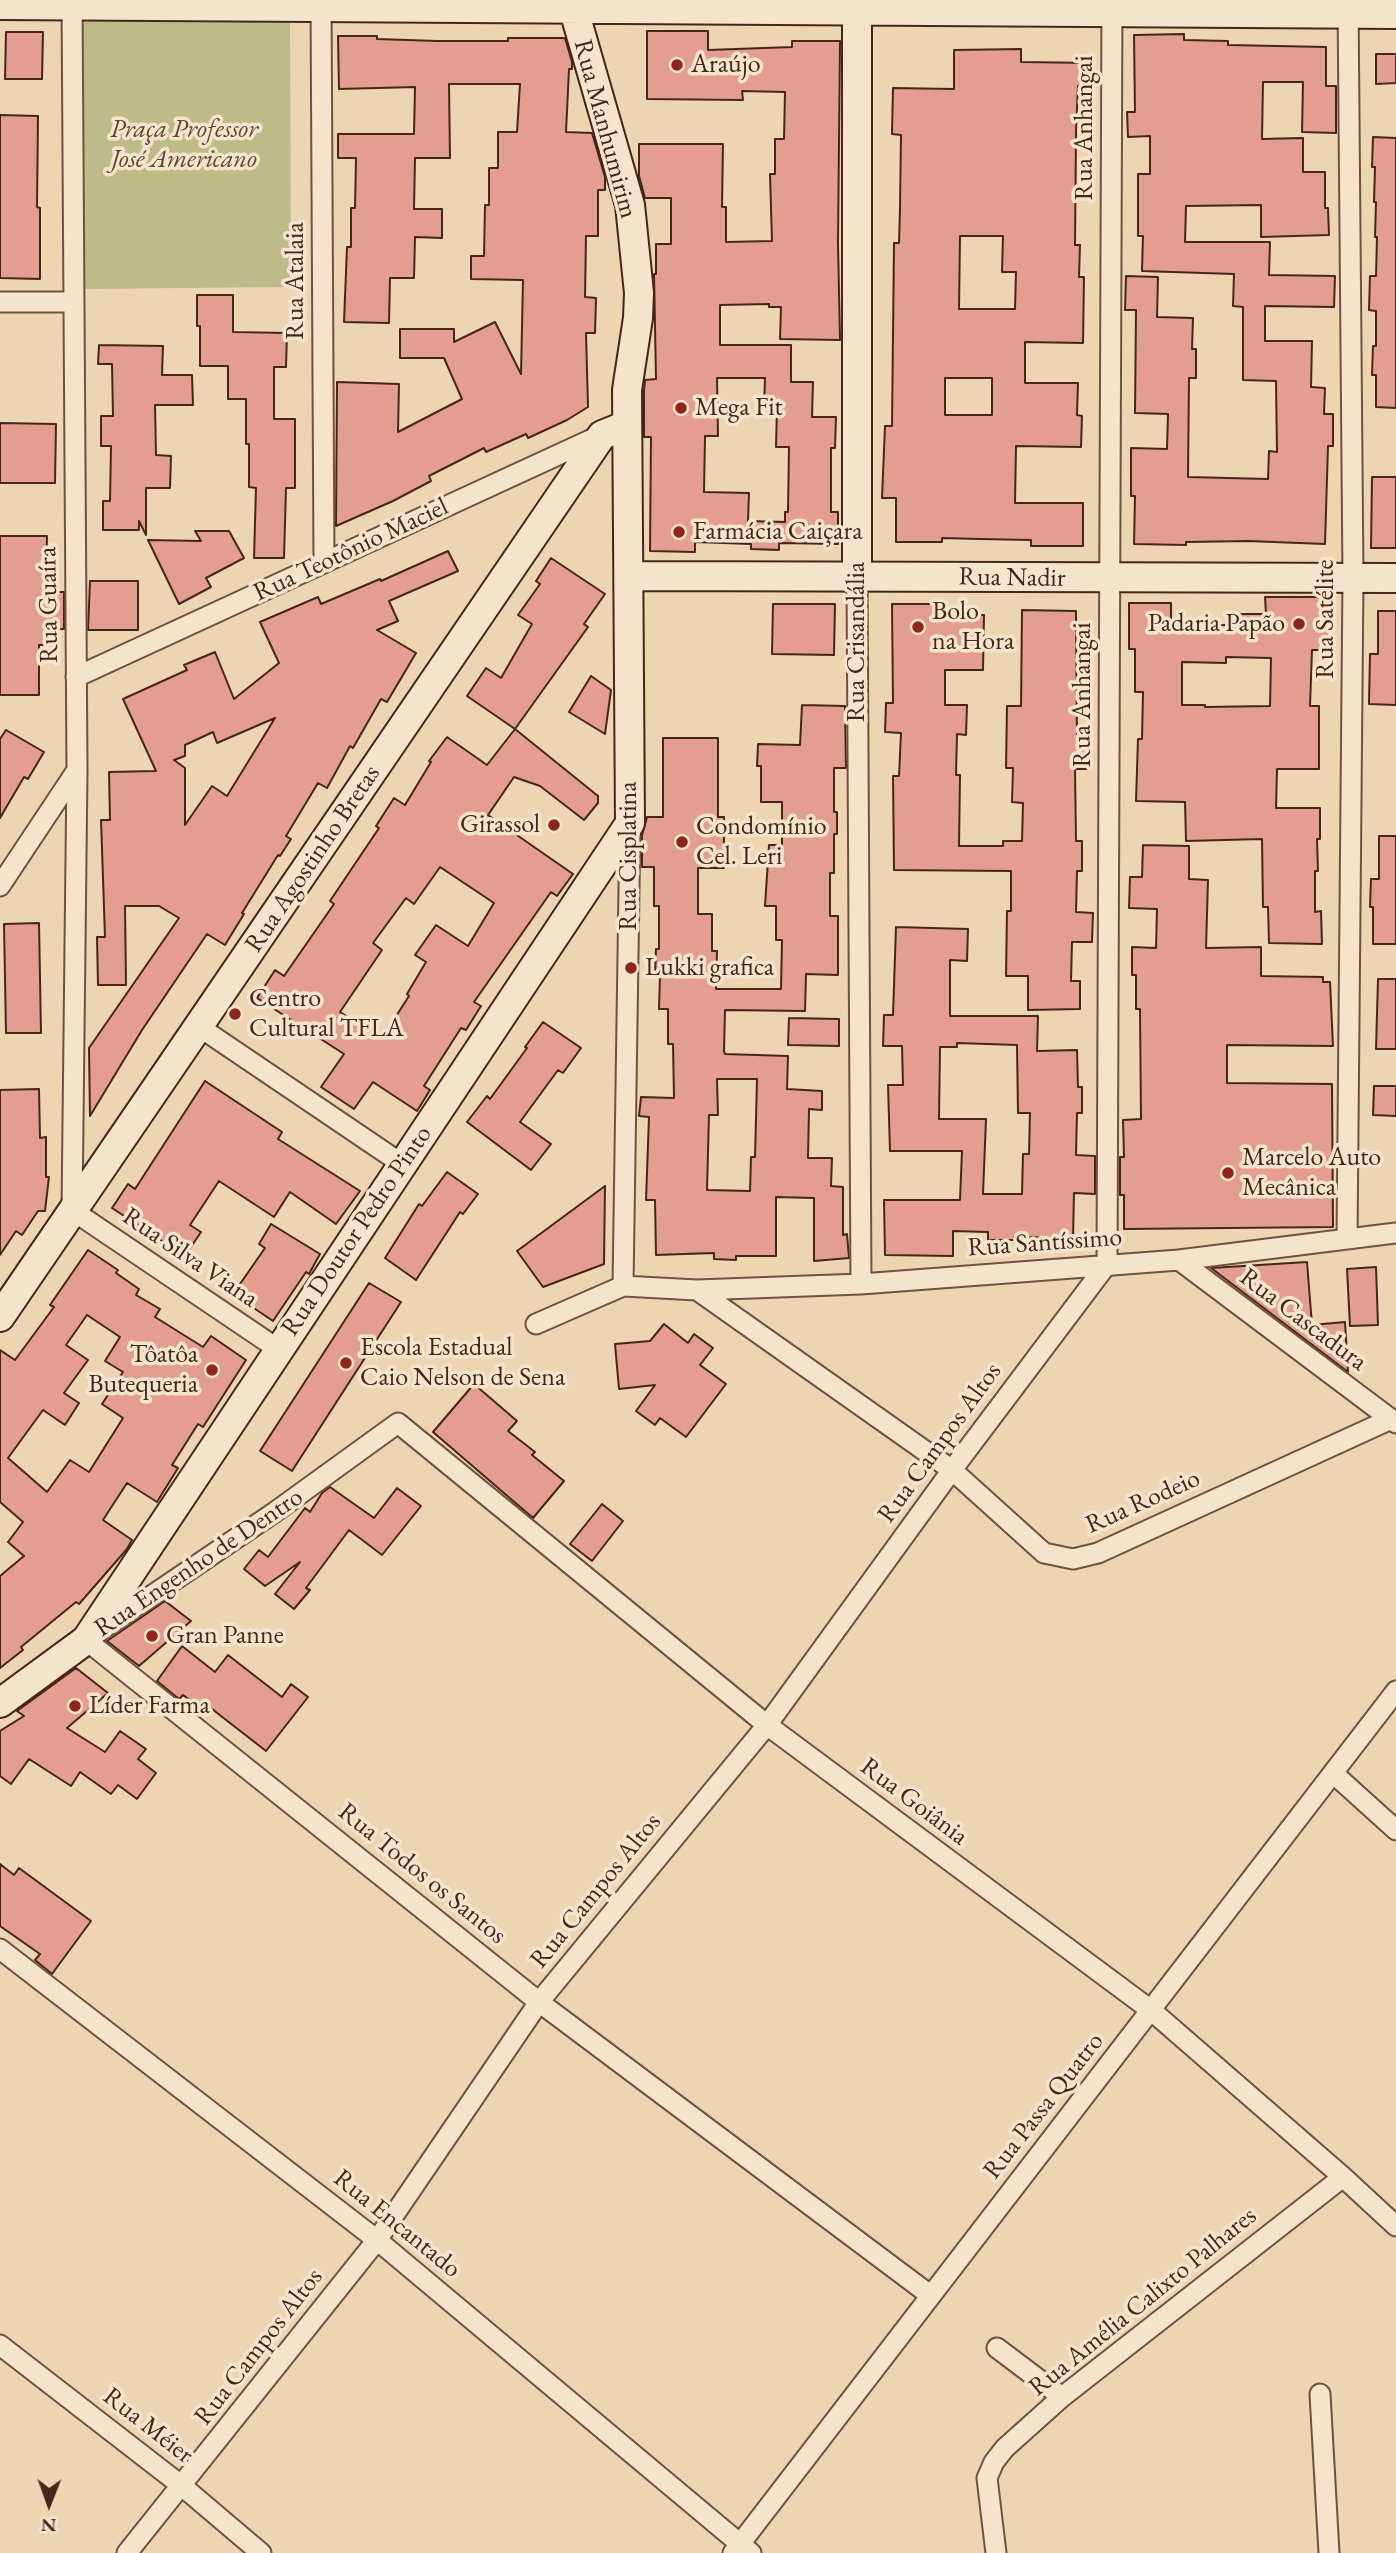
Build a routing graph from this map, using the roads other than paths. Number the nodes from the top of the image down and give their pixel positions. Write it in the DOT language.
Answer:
graph roads {
  1 [pos="72,2"];
  2 [pos="321,3"];
  3 [pos="0,5"];
  4 [pos="572,5"];
  5 [pos="857,6"];
  6 [pos="1112,6"];
  7 [pos="1348,7"];
  8 [pos="1396,14"];
  9 [pos="0,302"];
  10 [pos="72,302"];
  11 [pos="615,430"];
  12 [pos="324,563"];
  13 [pos="629,576"];
  14 [pos="857,576"];
  15 [pos="1353,578"];
  16 [pos="1396,578"];
  17 [pos="1108,579"];
  18 [pos="76,677"];
  19 [pos="77,770"];
  20 [pos="631,823"];
  21 [pos="0,886"];
  22 [pos="198,1026"];
  23 [pos="402,1164"];
  24 [pos="72,1210"];
  25 [pos="1396,1233"];
  26 [pos="1347,1239"];
  27 [pos="1179,1260"];
  28 [pos="1107,1264"];
  29 [pos="861,1284"];
  30 [pos="624,1286"];
  31 [pos="696,1290"];
  32 [pos="0,1317"];
  33 [pos="536,1324"];
  34 [pos="278,1349"];
  35 [pos="1393,1421"];
  36 [pos="398,1423"];
  37 [pos="952,1470"];
  38 [pos="86,1640"];
  39 [pos="1396,1691"];
  40 [pos="0,1703"];
  41 [pos="767,1725"];
  42 [pos="1334,1774"];
  43 [pos="1396,1830"];
  44 [pos="0,1949"];
  45 [pos="539,2002"];
  46 [pos="1152,2011"];
  47 [pos="1343,2177"];
  48 [pos="1396,2227"];
  49 [pos="377,2239"];
  50 [pos="930,2295"];
  51 [pos="0,2345"];
  52 [pos="997,2347"];
  53 [pos="1320,2394"];
  54 [pos="1062,2397"];
  55 [pos="182,2486"];
  56 [pos="741,2550"];
  57 [pos="127,2553"];
  58 [pos="261,2553"];
  59 [pos="996,2553"];
  60 [pos="1329,2553"];
  1 -- 2 [label="street"];
  1 -- 3 [label="street"];
  1 -- 10 [label="street, Rua Guaíra"];
  2 -- 4 [label="street"];
  2 -- 12 [label="street, Rua Atalaia"];
  4 -- 5 [label="street"];
  4 -- 11 [label="street, Rua Manhumirim"];
  5 -- 6 [label="street"];
  5 -- 14 [label="street, Rua Crisandália"];
  6 -- 7 [label="street"];
  6 -- 17 [label="street, Rua Anhangai"];
  7 -- 8 [label="street"];
  7 -- 15 [label="street, Rua Satélite"];
  9 -- 10 [label="street"];
  10 -- 18 [label="street, Rua Guaíra"];
  11 -- 12 [label="street, Rua Teotônio Maciel"];
  11 -- 13 [label="street, Rua Cisplatina"];
  11 -- 22 [label="street, Rua Agostinho Bretas"];
  12 -- 18 [label="street, Rua Teotônio Maciel"];
  13 -- 14 [label="street, Rua Nadir"];
  13 -- 20 [label="street, Rua Cisplatina"];
  14 -- 17 [label="street, Rua Nadir"];
  14 -- 29 [label="street, Rua Crisandália"];
  15 -- 16 [label="street, Rua Nadir"];
  15 -- 17 [label="street, Rua Nadir"];
  15 -- 26 [label="street, Rua Satélite"];
  17 -- 28 [label="street, Rua Anhangai"];
  18 -- 19 [label="street, Rua Guaíra"];
  19 -- 21 [label="street"];
  19 -- 24 [label="street, Rua Guaíra"];
  20 -- 23 [label="street, Rua Doutor Pedro Pinto"];
  20 -- 30 [label="street, Rua Cisplatina"];
  22 -- 23 [label="street"];
  22 -- 24 [label="street, Rua Agostinho Bretas"];
  23 -- 34 [label="street, Rua Doutor Pedro Pinto"];
  24 -- 32 [label="street, Rua Agostinho Bretas"];
  24 -- 34 [label="street, Rua Silva Viana"];
  25 -- 26 [label="street, Rua Santíssimo"];
  26 -- 27 [label="street, Rua Santíssimo"];
  27 -- 28 [label="street, Rua Santíssimo"];
  27 -- 35 [label="street, Rua Cascadura"];
  28 -- 29 [label="street, Rua Santíssimo"];
  28 -- 37 [label="street, Rua Campos Altos"];
  29 -- 31 [label="street, Rua Santíssimo"];
  30 -- 31 [label="street"];
  30 -- 33 [label="street"];
  31 -- 37 [label="street, Rua Rodeio"];
  34 -- 38 [label="street, Rua Doutor Pedro Pinto"];
  35 -- 37 [label="street, Rua Rodeio"];
  36 -- 38 [label="street, Rua Engenho de Dentro"];
  36 -- 41 [label="street, Rua Goiânia"];
  37 -- 41 [label="street, Rua Campos Altos"];
  38 -- 40 [label="street, Rua Engenho de Dentro"];
  38 -- 45 [label="street, Rua Todos os Santos"];
  39 -- 42 [label="street, Rua Passa Quatro"];
  41 -- 45 [label="street, Rua Campos Altos"];
  41 -- 46 [label="street, Rua Goiânia"];
  42 -- 43 [label="street"];
  42 -- 46 [label="street, Rua Passa Quatro"];
  44 -- 49 [label="street, Rua Encantado"];
  45 -- 49 [label="street, Rua Campos Altos"];
  45 -- 50 [label="street, Rua Todos os Santos"];
  46 -- 47 [label="street, Rua Goiânia"];
  46 -- 50 [label="street, Rua Passa Quatro"];
  47 -- 48 [label="street, Rua Goiânia"];
  47 -- 54 [label="street, Rua Amélia Calixto Palhares"];
  49 -- 55 [label="street, Rua Campos Altos"];
  49 -- 56 [label="street, Rua Encantado"];
  50 -- 56 [label="street, Rua Passa Quatro"];
  51 -- 55 [label="street, Rua Méier"];
  52 -- 54 [label="street"];
  53 -- 60 [label="street"];
  54 -- 59 [label="street, Rua Amélia Calixto Palhares"];
  55 -- 57 [label="street, Rua Campos Altos"];
  55 -- 58 [label="street, Rua Méier"];
}
